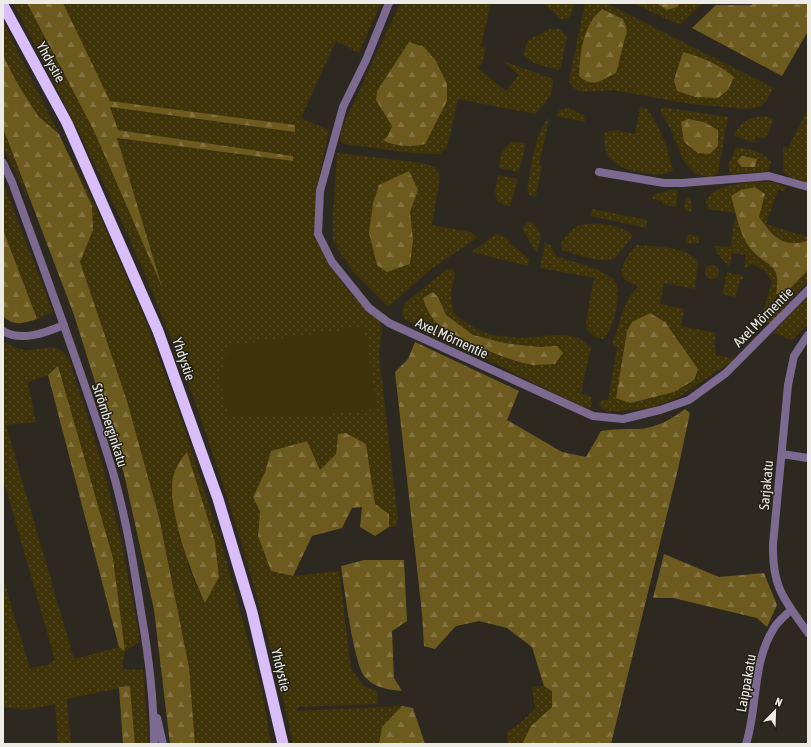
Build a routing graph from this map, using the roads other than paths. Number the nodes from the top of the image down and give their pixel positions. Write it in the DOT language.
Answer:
graph roads {
  1 [pos="389,3"];
  2 [pos="3,5"];
  3 [pos="3,163"];
  4 [pos="600,172"];
  5 [pos="808,186"];
  6 [pos="808,290"];
  7 [pos="64,325"];
  8 [pos="3,331"];
  9 [pos="808,335"];
  10 [pos="782,454"];
  11 [pos="808,458"];
  12 [pos="791,610"];
  13 [pos="808,633"];
  14 [pos="154,705"];
  15 [pos="154,744"];
  16 [pos="163,744"];
  17 [pos="283,744"];
  18 [pos="746,744"];
  1 -- 6 [label="street, Axel Mörnentie"];
  2 -- 17 [label="highway, Yhdystie"];
  3 -- 7 [label="street, Strömberginkatu"];
  4 -- 5 [label="street"];
  7 -- 8 [label="street"];
  7 -- 14 [label="street, Strömberginkatu"];
  9 -- 10 [label="street, Sarjakatu"];
  10 -- 11 [label="street"];
  10 -- 12 [label="street, Sarjakatu"];
  12 -- 13 [label="street, Sarjakatu"];
  12 -- 18 [label="street, Laippakatu"];
  14 -- 15 [label="street, Strömberginkatu"];
  14 -- 16 [label="street, Strömberginkatu"];
}
